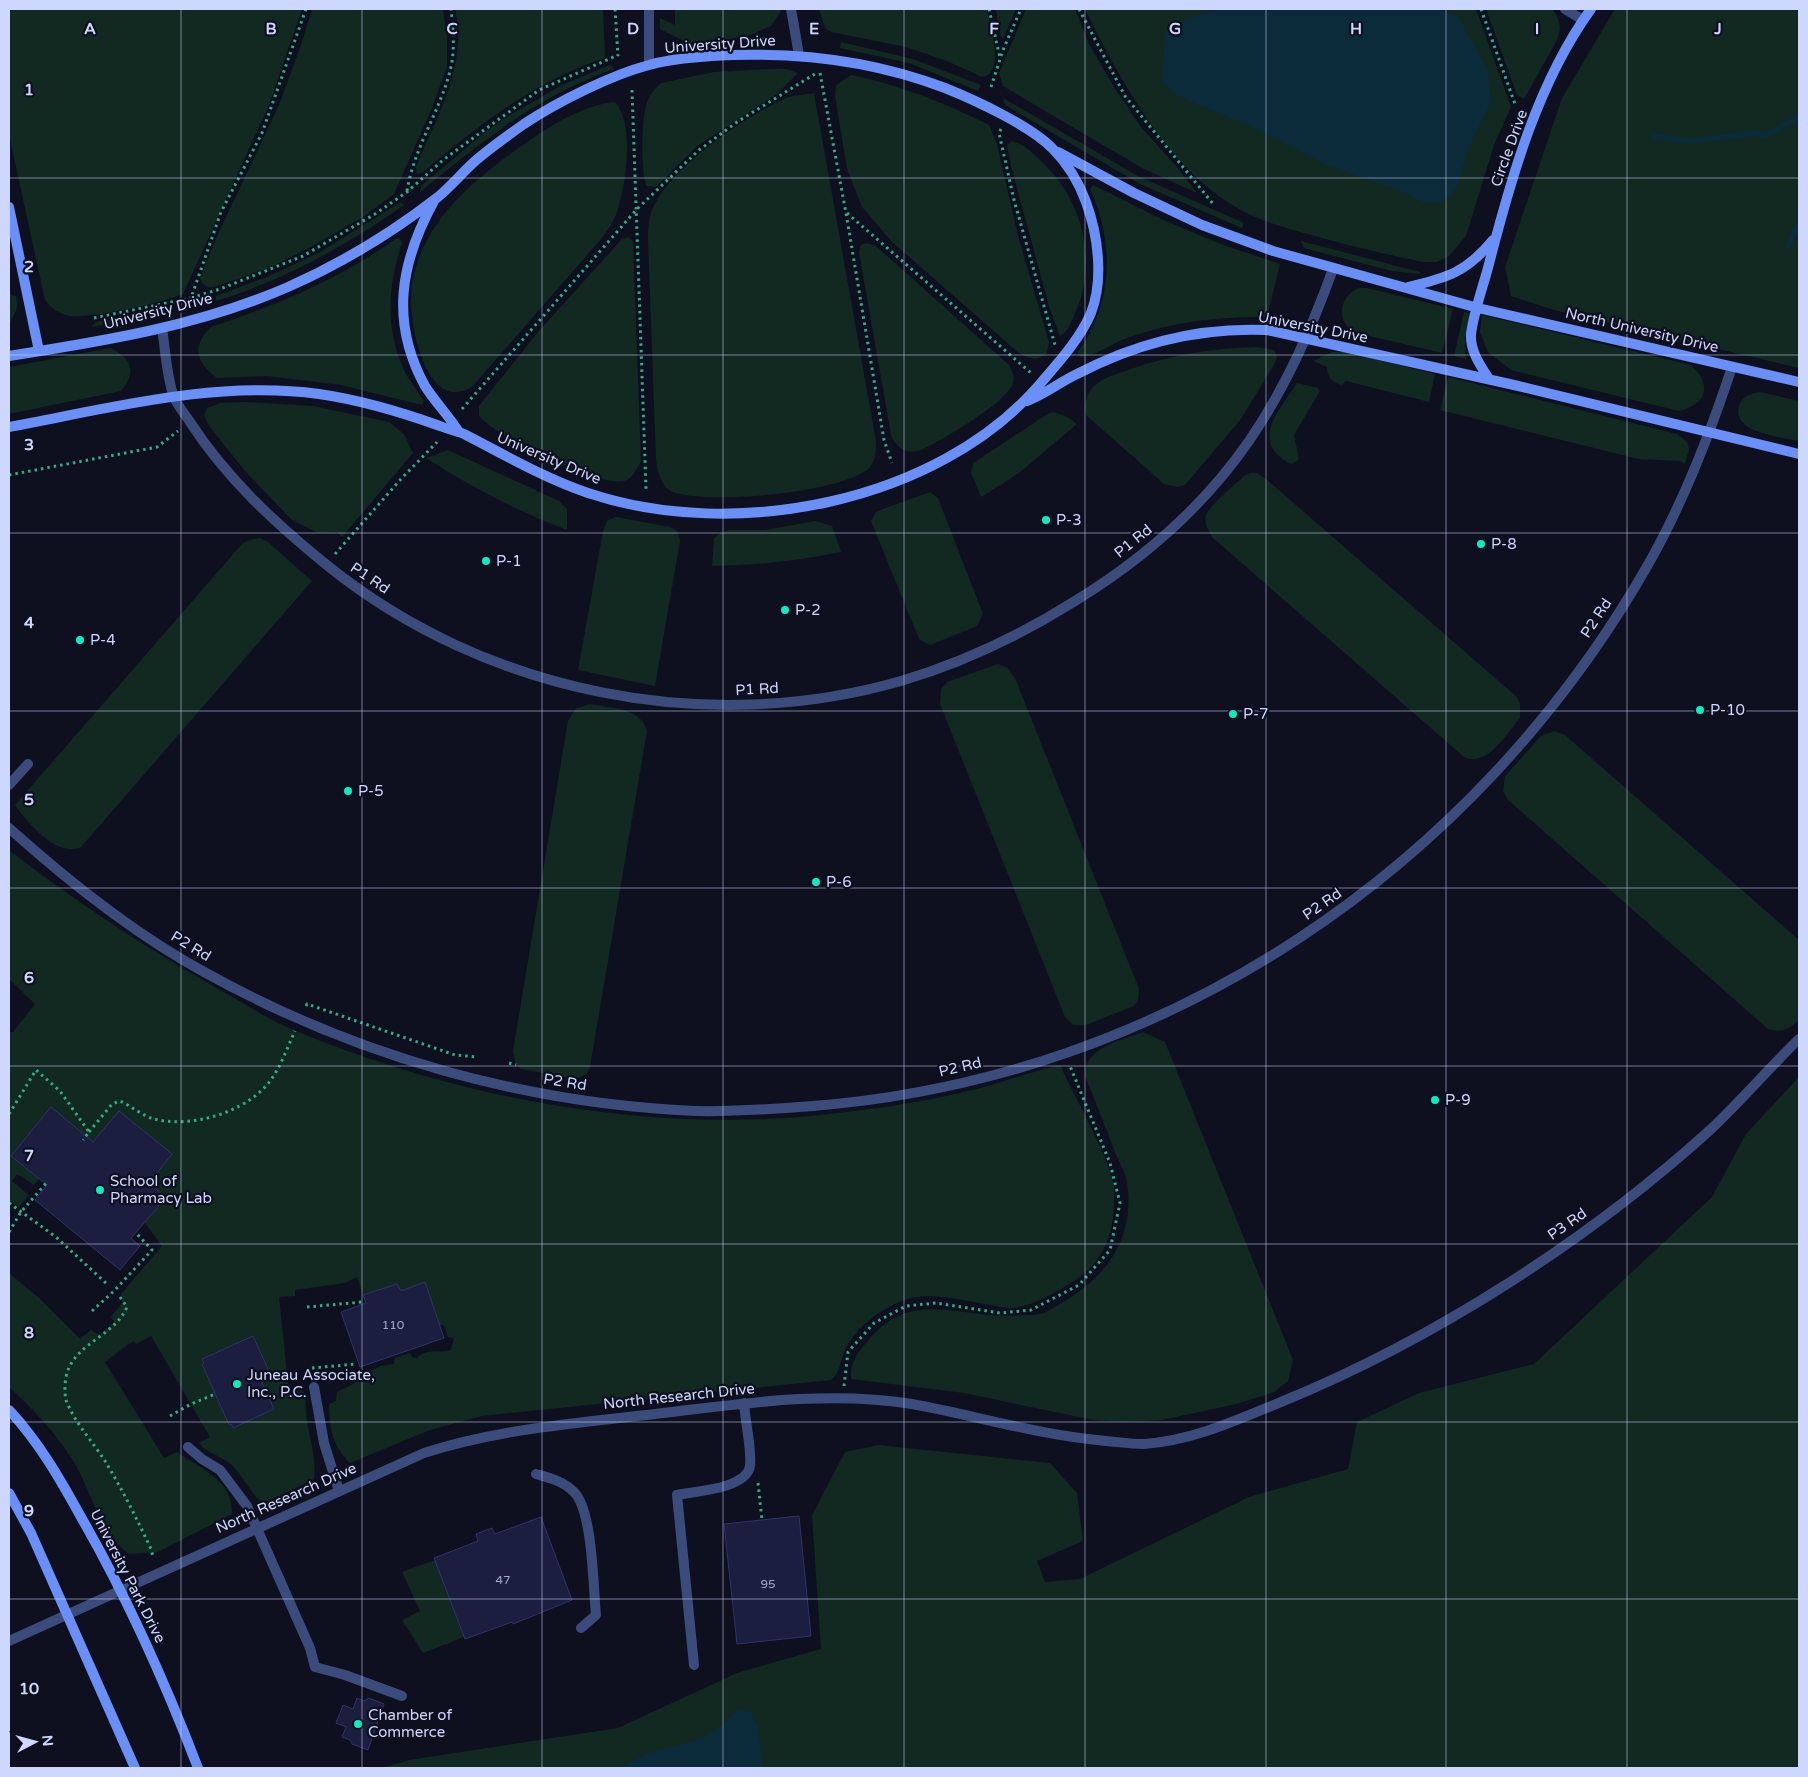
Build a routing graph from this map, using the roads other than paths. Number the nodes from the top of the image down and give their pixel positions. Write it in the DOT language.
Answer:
graph roads {
  1 [pos="649,9"];
  2 [pos="790,9"];
  3 [pos="1565,9"];
  4 [pos="1591,9"];
  5 [pos="1583,20"];
  6 [pos="799,55"];
  7 [pos="650,64"];
  8 [pos="1055,150"];
  9 [pos="436,198"];
  10 [pos="9,207"];
  11 [pos="1496,238"];
  12 [pos="1333,269"];
  13 [pos="1405,288"];
  14 [pos="1478,308"];
  15 [pos="162,328"];
  16 [pos="1306,339"];
  17 [pos="39,351"];
  18 [pos="9,356"];
  19 [pos="1732,367"];
  20 [pos="1488,379"];
  21 [pos="1799,382"];
  22 [pos="174,396"];
  23 [pos="1024,403"];
  24 [pos="9,427"];
  25 [pos="459,432"];
  26 [pos="1710,432"];
  27 [pos="1799,454"];
  28 [pos="28,764"];
  29 [pos="9,785"];
  30 [pos="9,828"];
  31 [pos="1799,1039"];
  32 [pos="314,1387"];
  33 [pos="1317,1387"];
  34 [pos="744,1404"];
  35 [pos="9,1410"];
  36 [pos="188,1447"];
  37 [pos="536,1474"];
  38 [pos="339,1491"];
  39 [pos="9,1493"];
  40 [pos="258,1528"];
  41 [pos="120,1590"];
  42 [pos="67,1614"];
  43 [pos="581,1628"];
  44 [pos="9,1641"];
  45 [pos="694,1665"];
  46 [pos="402,1696"];
  47 [pos="135,1768"];
  48 [pos="198,1768"];
  1 -- 7 [label="street"];
  2 -- 6 [label="street"];
  3 -- 5 [label="street"];
  4 -- 5 [label="main road, Circle Drive"];
  5 -- 11 [label="main road, Circle Drive"];
  6 -- 7 [label="main road, University Drive"];
  6 -- 8 [label="main road, University Drive"];
  7 -- 9 [label="main road, University Drive"];
  8 -- 12 [label="main road, University Drive"];
  8 -- 23 [label="main road, University Drive"];
  9 -- 15 [label="main road, University Drive"];
  9 -- 25 [label="main road, University Drive"];
  10 -- 17 [label="main road"];
  11 -- 13 [label="main road"];
  11 -- 14 [label="main road, Circle Drive"];
  12 -- 13 [label="main road, University Drive"];
  12 -- 16 [label="street, P1 Rd"];
  13 -- 14 [label="main road, University Drive"];
  14 -- 19 [label="main road, North University Drive"];
  14 -- 20 [label="main road, Circle Drive"];
  15 -- 17 [label="main road, University Drive"];
  15 -- 22 [label="street"];
  16 -- 20 [label="main road, University Drive"];
  16 -- 22 [label="street, P1 Rd"];
  16 -- 23 [label="main road, University Drive"];
  17 -- 18 [label="main road, University Drive"];
  19 -- 21 [label="main road, North University Drive"];
  19 -- 26 [label="street, P2 Rd"];
  20 -- 26 [label="main road"];
  22 -- 24 [label="main road, University Drive"];
  22 -- 25 [label="main road, University Drive"];
  23 -- 25 [label="main road, University Drive"];
  26 -- 27 [label="main road"];
  26 -- 30 [label="street, P2 Rd"];
  28 -- 29 [label="street"];
  31 -- 33 [label="street, P3 Rd"];
  32 -- 38 [label="street"];
  33 -- 34 [label="street, North Research Drive"];
  34 -- 38 [label="street, North Research Drive"];
  34 -- 45 [label="street"];
  35 -- 41 [label="main road, University Park Drive"];
  36 -- 40 [label="street"];
  37 -- 43 [label="street"];
  38 -- 40 [label="street, North Research Drive"];
  39 -- 42 [label="main road"];
  40 -- 41 [label="street, North Research Drive"];
  40 -- 46 [label="street"];
  41 -- 42 [label="street, North Research Drive"];
  41 -- 48 [label="main road, University Park Drive"];
  42 -- 44 [label="street, North Research Drive"];
  42 -- 47 [label="main road"];
}
